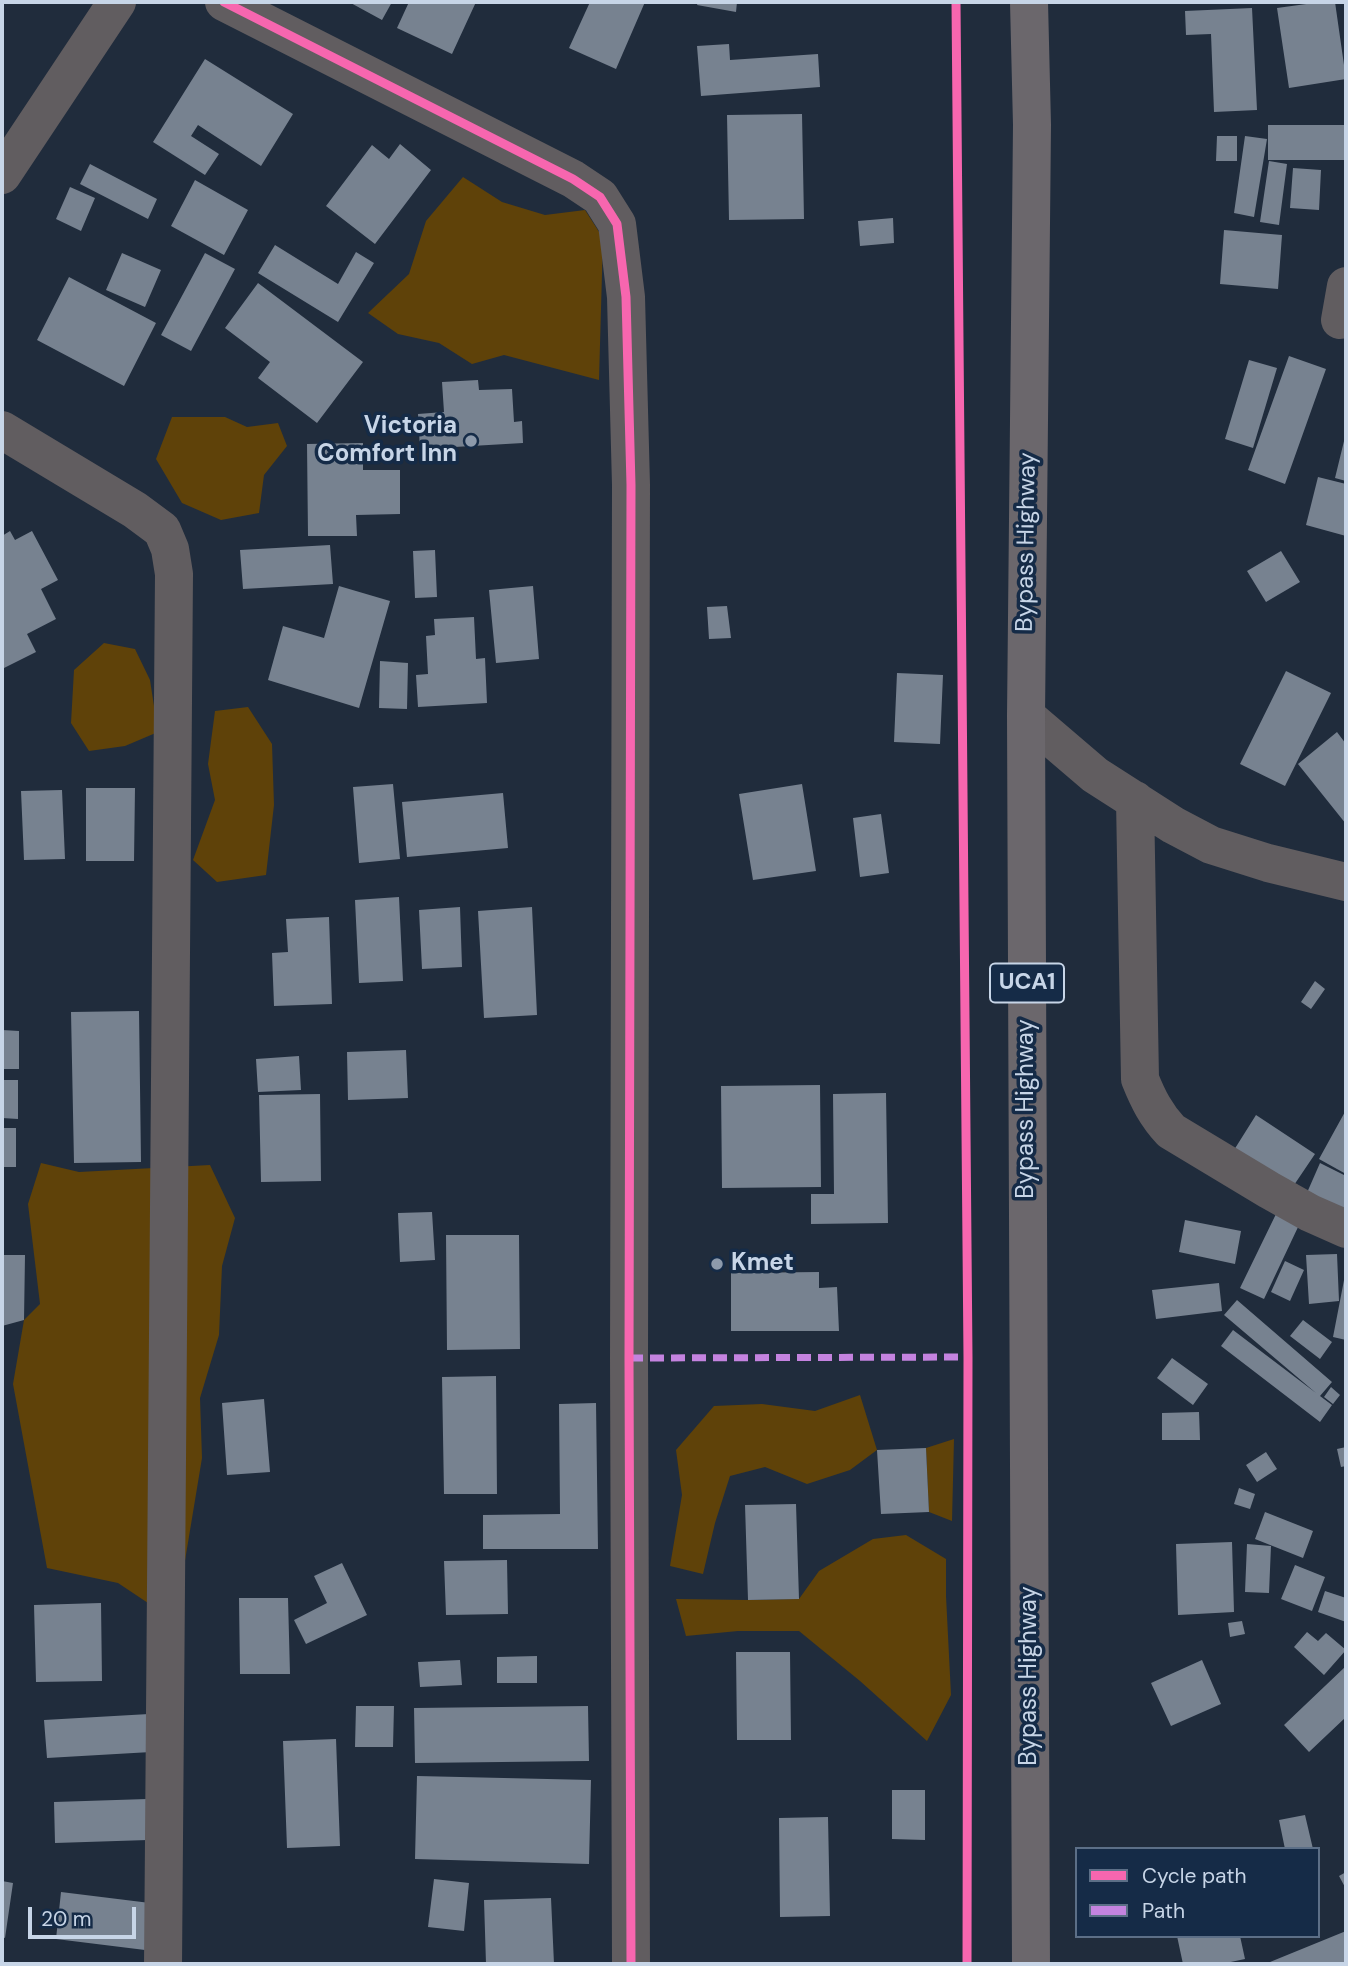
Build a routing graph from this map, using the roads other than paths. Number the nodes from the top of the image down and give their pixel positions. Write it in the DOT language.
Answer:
graph roads {
  1 [pos="117,2"];
  2 [pos="224,2"];
  3 [pos="1028,2"];
  4 [pos="2,175"];
  5 [pos="2,430"];
  6 [pos="1026,716"];
  7 [pos="1135,800"];
  8 [pos="1346,882"];
  9 [pos="1346,1229"];
  10 [pos="163,1964"];
  11 [pos="631,1964"];
  12 [pos="1031,1964"];
  1 -- 4 [label="street"];
  2 -- 11 [label="street"];
  3 -- 6 [label="main road, Bypass Highway / UCA1"];
  5 -- 10 [label="street"];
  6 -- 7 [label="street"];
  6 -- 12 [label="main road, Bypass Highway / UCA1"];
  7 -- 8 [label="street"];
  7 -- 9 [label="street"];
}
